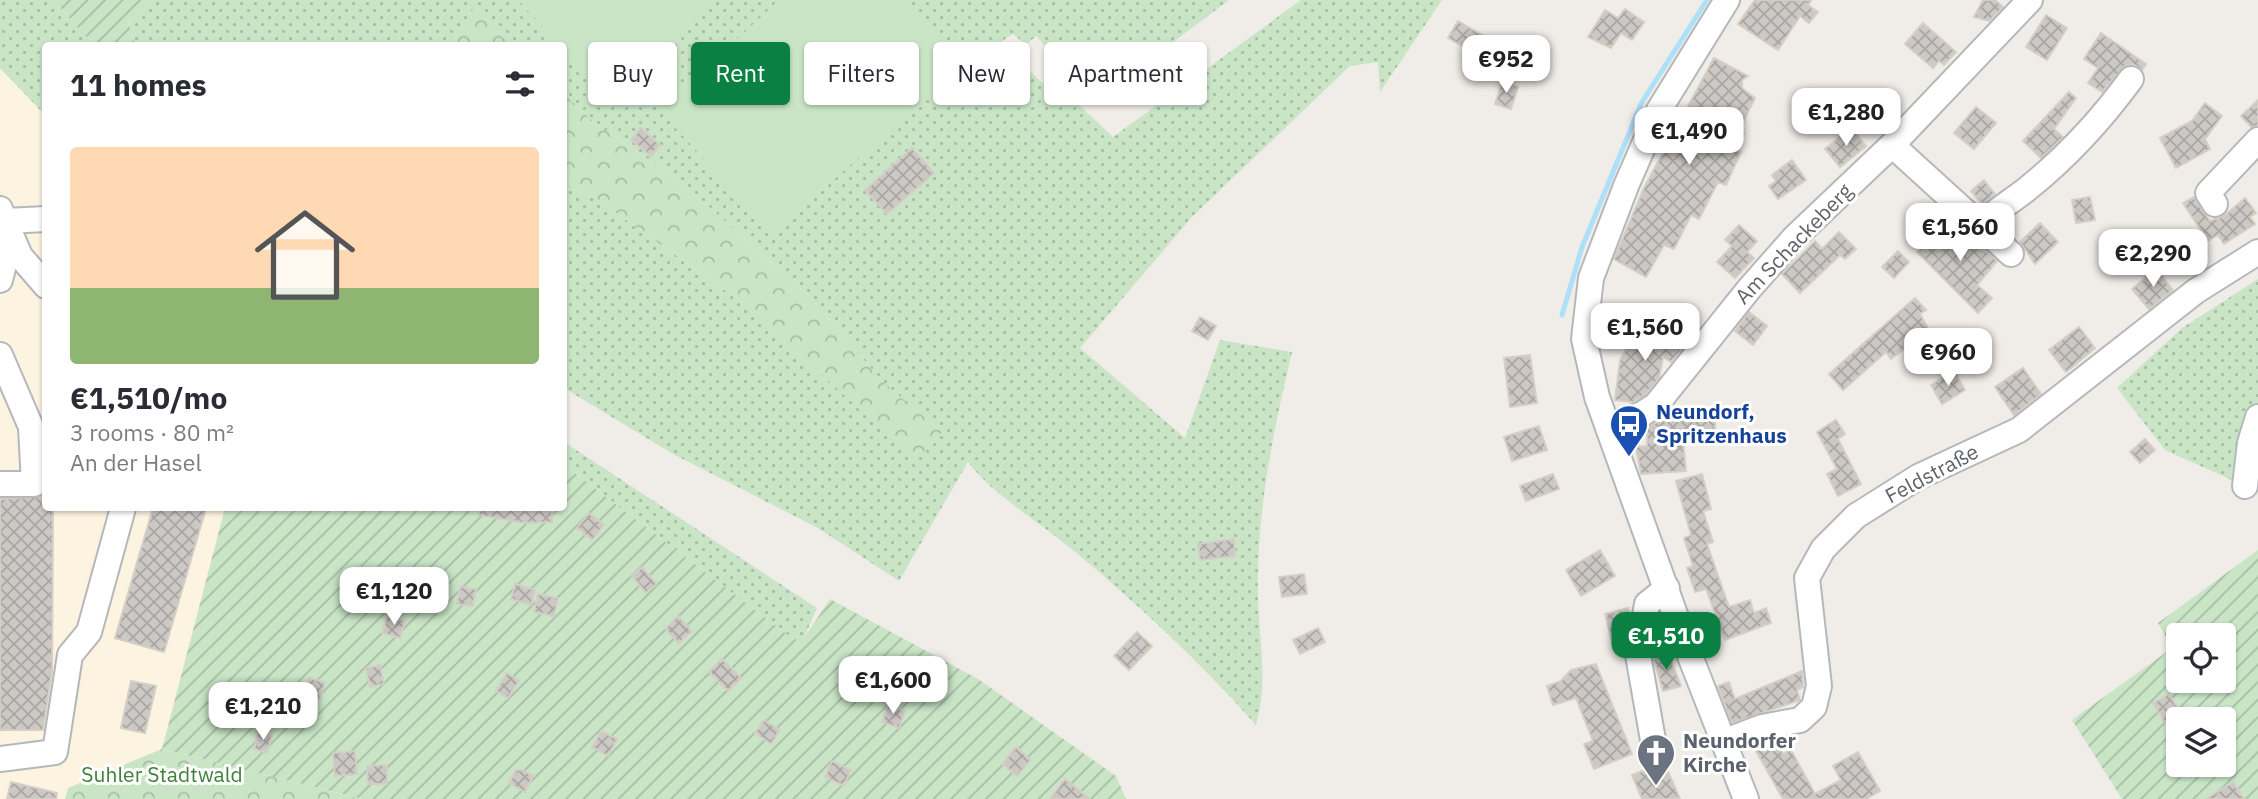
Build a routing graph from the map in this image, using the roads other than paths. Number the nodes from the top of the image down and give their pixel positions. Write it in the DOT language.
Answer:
graph roads {
  1 [pos="1727,0"];
  2 [pos="2030,0"];
  3 [pos="2131,79"];
  4 [pos="2258,139"];
  5 [pos="1892,145"];
  6 [pos="2215,204"];
  7 [pos="42,219"];
  8 [pos="1987,220"];
  9 [pos="5,222"];
  10 [pos="2258,252"];
  11 [pos="2011,254"];
  12 [pos="0,280"];
  13 [pos="42,281"];
  14 [pos="0,355"];
  15 [pos="2258,417"];
  16 [pos="1608,427"];
  17 [pos="0,484"];
  18 [pos="40,484"];
  19 [pos="2245,486"];
  20 [pos="122,511"];
  21 [pos="1667,588"];
  22 [pos="1723,742"];
  23 [pos="1657,757"];
  24 [pos="0,759"];
  25 [pos="1732,770"];
  26 [pos="1726,799"];
  27 [pos="1746,799"];
  1 -- 16 [label="street"];
  2 -- 5 [label="street, Am Schackeberg"];
  3 -- 8 [label="street"];
  4 -- 6 [label="street"];
  5 -- 8 [label="street"];
  5 -- 16 [label="street, Am Schackeberg"];
  7 -- 9 [label="street"];
  8 -- 11 [label="street"];
  9 -- 12 [label="street"];
  9 -- 13 [label="street"];
  10 -- 22 [label="street, Feldstraße"];
  14 -- 18 [label="street"];
  15 -- 19 [label="street"];
  16 -- 21 [label="street"];
  17 -- 18 [label="street"];
  20 -- 24 [label="street"];
  21 -- 22 [label="street"];
  21 -- 23 [label="street"];
  22 -- 25 [label="street"];
  25 -- 26 [label="street"];
  25 -- 27 [label="street"];
}
